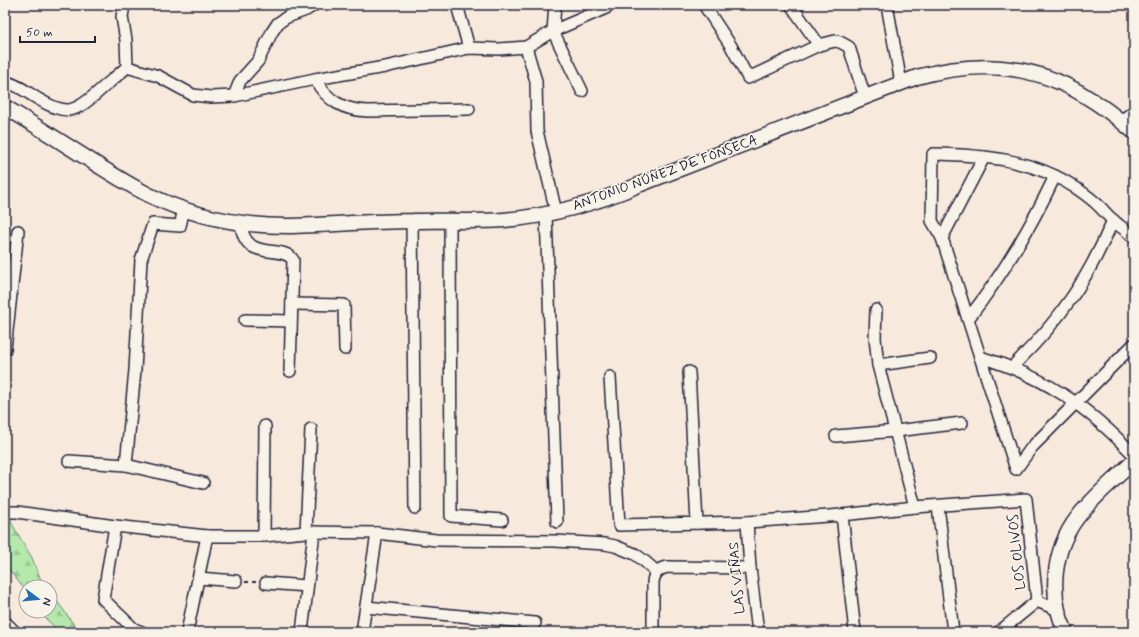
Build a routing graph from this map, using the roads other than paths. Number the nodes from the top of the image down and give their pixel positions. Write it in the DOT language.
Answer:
graph roads {
  1 [pos="124,5"];
  2 [pos="314,5"];
  3 [pos="457,5"];
  4 [pos="555,5"];
  5 [pos="704,5"];
  6 [pos="791,5"];
  7 [pos="888,6"];
  8 [pos="606,8"];
  9 [pos="553,31"];
  10 [pos="819,45"];
  11 [pos="526,47"];
  12 [pos="469,48"];
  13 [pos="127,67"];
  14 [pos="315,79"];
  15 [pos="5,82"];
  16 [pos="901,83"];
  17 [pos="582,91"];
  18 [pos="234,96"];
  19 [pos="865,97"];
  20 [pos="5,107"];
  21 [pos="469,109"];
  22 [pos="1134,111"];
  23 [pos="1121,121"];
  24 [pos="1134,132"];
  25 [pos="984,157"];
  26 [pos="1055,176"];
  27 [pos="184,209"];
  28 [pos="551,213"];
  29 [pos="1113,220"];
  30 [pos="412,221"];
  31 [pos="450,221"];
  32 [pos="241,223"];
  33 [pos="18,231"];
  34 [pos="942,238"];
  35 [pos="1134,238"];
  36 [pos="292,304"];
  37 [pos="876,310"];
  38 [pos="968,319"];
  39 [pos="245,320"];
  40 [pos="292,321"];
  41 [pos="1134,344"];
  42 [pos="5,349"];
  43 [pos="345,349"];
  44 [pos="980,357"];
  45 [pos="930,358"];
  46 [pos="1016,364"];
  47 [pos="878,365"];
  48 [pos="290,371"];
  49 [pos="689,372"];
  50 [pos="610,377"];
  51 [pos="1076,403"];
  52 [pos="962,423"];
  53 [pos="265,426"];
  54 [pos="311,429"];
  55 [pos="896,432"];
  56 [pos="836,436"];
  57 [pos="1134,455"];
  58 [pos="69,461"];
  59 [pos="1134,461"];
  60 [pos="126,465"];
  61 [pos="203,483"];
  62 [pos="938,506"];
  63 [pos="915,507"];
  64 [pos="415,508"];
  65 [pos="5,512"];
  66 [pos="842,515"];
  67 [pos="502,520"];
  68 [pos="558,522"];
  69 [pos="747,522"];
  70 [pos="698,523"];
  71 [pos="115,526"];
  72 [pos="310,532"];
  73 [pos="377,533"];
  74 [pos="207,536"];
  75 [pos="264,536"];
  76 [pos="750,568"];
  77 [pos="657,572"];
  78 [pos="198,578"];
  79 [pos="236,581"];
  80 [pos="266,583"];
  81 [pos="307,586"];
  82 [pos="1037,601"];
  83 [pos="366,607"];
  84 [pos="1058,610"];
  85 [pos="5,622"];
  86 [pos="535,623"];
  87 [pos="15,632"];
  88 [pos="142,632"];
  89 [pos="187,632"];
  90 [pos="302,632"];
  91 [pos="362,632"];
  92 [pos="653,632"];
  93 [pos="758,632"];
  94 [pos="855,632"];
  95 [pos="953,632"];
  96 [pos="999,632"];
  97 [pos="1066,632"];
  1 -- 13 [label="street"];
  2 -- 18 [label="street"];
  3 -- 12 [label="street"];
  4 -- 9 [label="street"];
  5 -- 10 [label="street"];
  6 -- 10 [label="street"];
  7 -- 16 [label="street"];
  8 -- 9 [label="street"];
  9 -- 11 [label="street"];
  9 -- 17 [label="street"];
  10 -- 19 [label="street"];
  11 -- 12 [label="street"];
  11 -- 28 [label="street"];
  12 -- 14 [label="street"];
  13 -- 15 [label="street"];
  13 -- 18 [label="street"];
  14 -- 18 [label="street"];
  14 -- 21 [label="street"];
  16 -- 19 [label="main road, ANTONIO NÚÑEZ DE FONSECA"];
  16 -- 23 [label="main road, ANTONIO NÚÑEZ DE FONSECA"];
  19 -- 28 [label="main road, ANTONIO NÚÑEZ DE FONSECA"];
  20 -- 27 [label="main road, ANTONIO NÚÑEZ DE FONSECA"];
  22 -- 23 [label="street"];
  23 -- 24 [label="main road, ANTONIO NÚÑEZ DE FONSECA"];
  25 -- 26 [label="street"];
  25 -- 34 [label="street"];
  25 -- 34 [label="street"];
  26 -- 29 [label="street"];
  26 -- 38 [label="street"];
  27 -- 32 [label="main road, ANTONIO NÚÑEZ DE FONSECA"];
  27 -- 60 [label="street"];
  28 -- 31 [label="main road, ANTONIO NÚÑEZ DE FONSECA"];
  28 -- 68 [label="street"];
  29 -- 35 [label="street"];
  29 -- 46 [label="street"];
  30 -- 31 [label="main road, ANTONIO NÚÑEZ DE FONSECA"];
  30 -- 32 [label="main road, ANTONIO NÚÑEZ DE FONSECA"];
  30 -- 64 [label="street"];
  31 -- 67 [label="street"];
  32 -- 36 [label="street"];
  33 -- 42 [label="street"];
  34 -- 38 [label="street"];
  36 -- 40 [label="street"];
  36 -- 43 [label="street"];
  37 -- 47 [label="street"];
  38 -- 44 [label="street"];
  39 -- 40 [label="street"];
  40 -- 48 [label="street"];
  41 -- 51 [label="street"];
  44 -- 51 [label="street"];
  44 -- 51 [label="street"];
  45 -- 47 [label="street"];
  47 -- 55 [label="street"];
  49 -- 70 [label="street"];
  50 -- 70 [label="street"];
  51 -- 57 [label="street"];
  52 -- 55 [label="street"];
  53 -- 75 [label="street"];
  54 -- 72 [label="street"];
  55 -- 56 [label="street"];
  55 -- 63 [label="street"];
  58 -- 60 [label="street"];
  59 -- 84 [label="main road"];
  60 -- 61 [label="street"];
  62 -- 63 [label="street"];
  62 -- 82 [label="street, LOS OLIVOS"];
  62 -- 95 [label="street"];
  63 -- 66 [label="street"];
  65 -- 71 [label="street"];
  66 -- 69 [label="street"];
  66 -- 94 [label="street"];
  69 -- 70 [label="street"];
  69 -- 76 [label="street, LAS VIÑAS"];
  71 -- 74 [label="street"];
  71 -- 88 [label="street"];
  72 -- 73 [label="street"];
  72 -- 75 [label="street"];
  72 -- 81 [label="street"];
  73 -- 77 [label="street"];
  73 -- 83 [label="street"];
  74 -- 75 [label="street"];
  74 -- 78 [label="street"];
  76 -- 77 [label="street"];
  76 -- 93 [label="street, LAS VIÑAS"];
  77 -- 92 [label="street"];
  78 -- 79 [label="street"];
  78 -- 89 [label="street"];
  80 -- 81 [label="street"];
  81 -- 90 [label="street"];
  82 -- 84 [label="street"];
  82 -- 96 [label="street"];
  83 -- 86 [label="street"];
  83 -- 91 [label="street"];
  84 -- 97 [label="main road"];
  85 -- 87 [label="street"];
}
